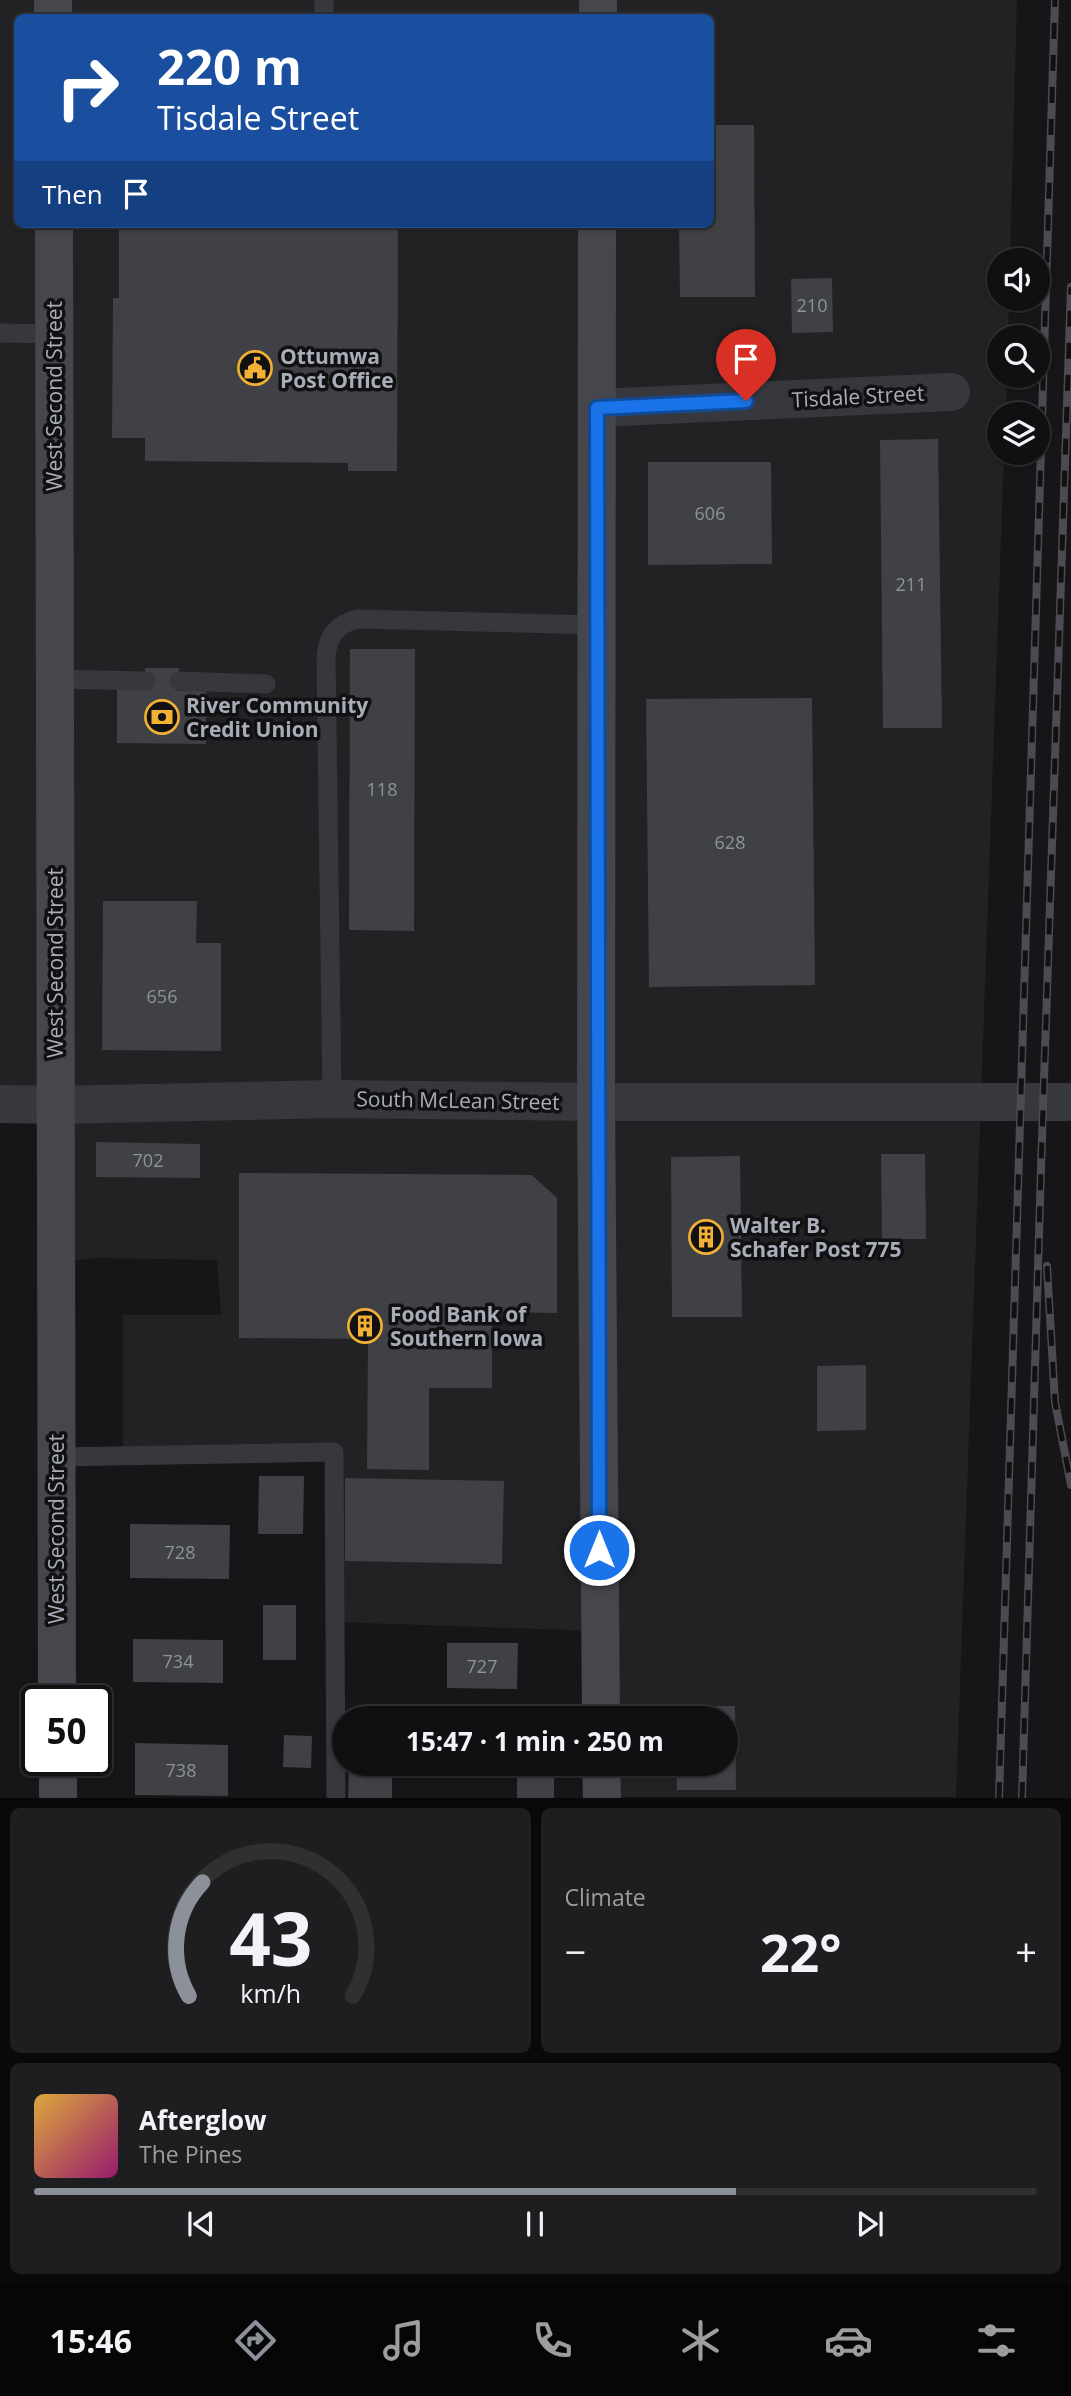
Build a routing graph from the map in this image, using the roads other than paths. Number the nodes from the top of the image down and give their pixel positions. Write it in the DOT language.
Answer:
graph roads {
  1 [pos="54,228"];
  2 [pos="597,228"];
  3 [pos="0,333"];
  4 [pos="54,334"];
  5 [pos="951,392"];
  6 [pos="597,408"];
  7 [pos="597,625"];
  8 [pos="54,679"];
  9 [pos="146,681"];
  10 [pos="179,681"];
  11 [pos="266,684"];
  12 [pos="332,1099"];
  13 [pos="596,1102"];
  14 [pos="1071,1102"];
  15 [pos="0,1104"];
  16 [pos="55,1105"];
  17 [pos="55,1457"];
  18 [pos="57,1685"];
  19 [pos="601,1706"];
  20 [pos="58,1776"];
  21 [pos="601,1776"];
  22 [pos="58,1797"];
  23 [pos="336,1797"];
  24 [pos="602,1797"];
  1 -- 4 [label="main road, West Second Street"];
  2 -- 6 [label="main road"];
  3 -- 4 [label="lane"];
  4 -- 8 [label="main road, West Second Street"];
  5 -- 6 [label="street, Tisdale Street"];
  6 -- 7 [label="main road"];
  7 -- 12 [label="lane"];
  7 -- 13 [label="main road"];
  8 -- 9 [label="lane"];
  8 -- 16 [label="main road, West Second Street"];
  10 -- 11 [label="lane"];
  12 -- 13 [label="street, South McLean Street"];
  12 -- 16 [label="street, South McLean Street"];
  13 -- 14 [label="street, South McLean Street"];
  13 -- 19 [label="main road"];
  15 -- 16 [label="street, South McLean Street"];
  16 -- 17 [label="main road, West Second Street"];
  17 -- 18 [label="main road, West Second Street"];
  17 -- 23 [label="lane"];
  20 -- 22 [label="main road"];
  21 -- 24 [label="main road"];
}
